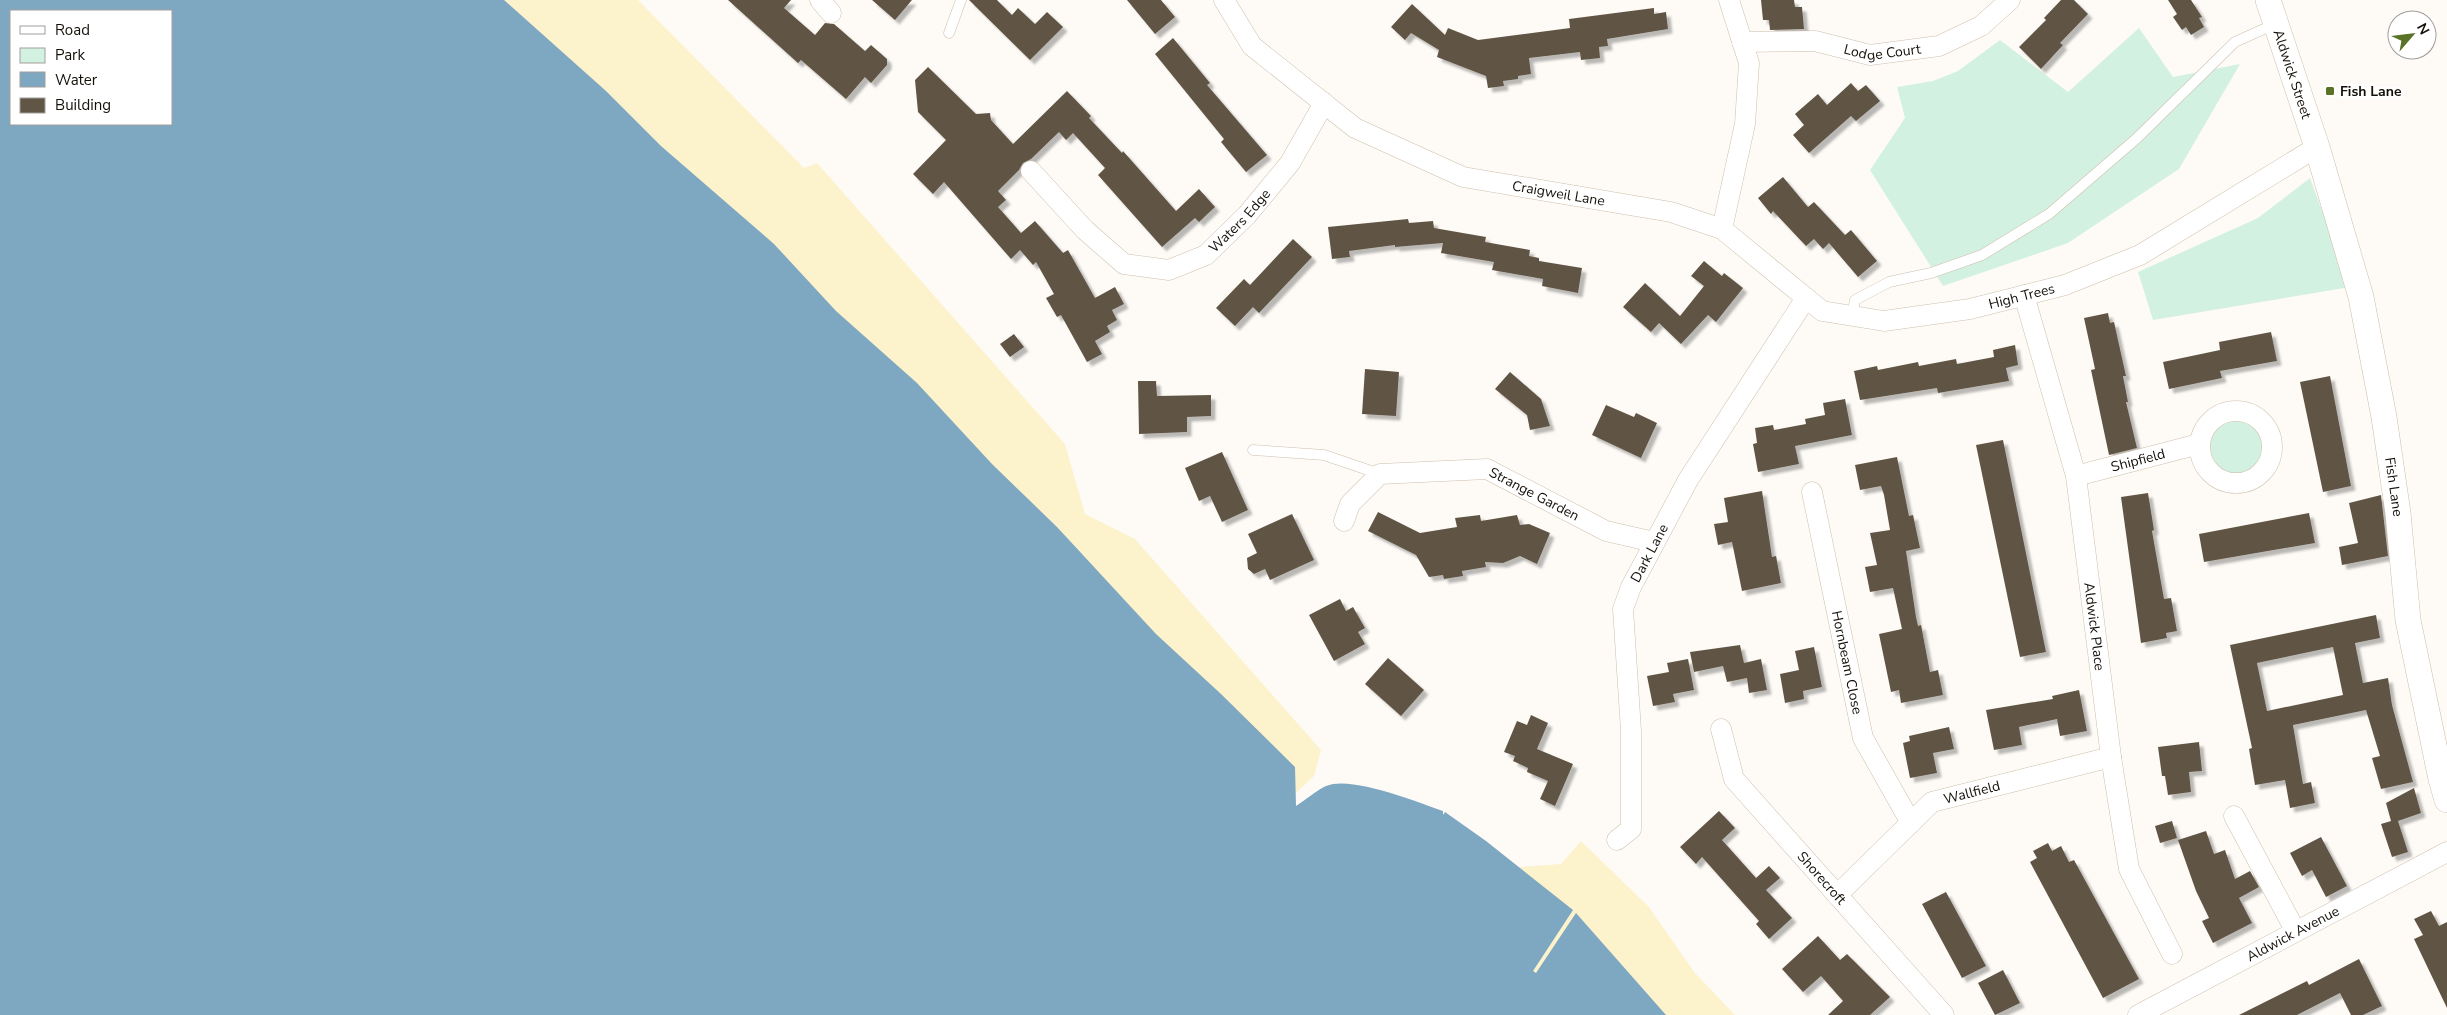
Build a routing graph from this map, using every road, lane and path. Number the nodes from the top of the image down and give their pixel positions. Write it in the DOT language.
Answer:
graph roads {
  1 [pos="961,0"];
  2 [pos="1224,0"];
  3 [pos="1729,0"];
  4 [pos="2010,0"];
  5 [pos="2268,0"];
  6 [pos="2275,24"];
  7 [pos="949,32"];
  8 [pos="1742,42"];
  9 [pos="1324,103"];
  10 [pos="2317,147"];
  11 [pos="1031,171"];
  12 [pos="1722,229"];
  13 [pos="2024,296"];
  14 [pos="1806,298"];
  15 [pos="1852,316"];
  16 [pos="2199,444"];
  17 [pos="1252,450"];
  18 [pos="1380,474"];
  19 [pos="2076,476"];
  20 [pos="1812,492"];
  21 [pos="1344,521"];
  22 [pos="1654,542"];
  23 [pos="1721,729"];
  24 [pos="2111,757"];
  25 [pos="2445,785"];
  26 [pos="2234,816"];
  27 [pos="1911,823"];
  28 [pos="1617,840"];
  29 [pos="2447,852"];
  30 [pos="1837,895"];
  31 [pos="2295,930"];
  32 [pos="2172,954"];
  33 [pos="1944,1015"];
  34 [pos="2138,1015"];
  1 -- 7 [label="lane"];
  2 -- 9 [label="street, Craigweil Lane"];
  3 -- 8 [label="street"];
  4 -- 8 [label="street, Lodge Court"];
  5 -- 6 [label="street, Aldwick Street"];
  6 -- 10 [label="street, Aldwick Street"];
  6 -- 15 [label="lane"];
  8 -- 12 [label="street"];
  9 -- 11 [label="street, Waters Edge"];
  9 -- 12 [label="street, Craigweil Lane"];
  10 -- 13 [label="street, High Trees"];
  10 -- 25 [label="street, Fish Lane"];
  12 -- 14 [label="street, High Trees"];
  13 -- 15 [label="street, High Trees"];
  13 -- 19 [label="street, Aldwick Place"];
  14 -- 15 [label="street, High Trees"];
  14 -- 22 [label="street, Dark Lane"];
  16 -- 19 [label="street, Shipfield"];
  17 -- 18 [label="lane"];
  18 -- 21 [label="street"];
  18 -- 22 [label="street, Strange Garden"];
  19 -- 24 [label="street, Aldwick Place"];
  20 -- 27 [label="street, Hornbeam Close"];
  22 -- 28 [label="street, Dark Lane"];
  23 -- 30 [label="street, Shorecroft"];
  24 -- 27 [label="street, Wallfield"];
  24 -- 32 [label="street, Aldwick Place"];
  26 -- 31 [label="street"];
  27 -- 30 [label="street, Wallfield"];
  29 -- 31 [label="street, Aldwick Avenue"];
  30 -- 33 [label="street, Shorecroft"];
  31 -- 34 [label="street, Aldwick Avenue"];
}
